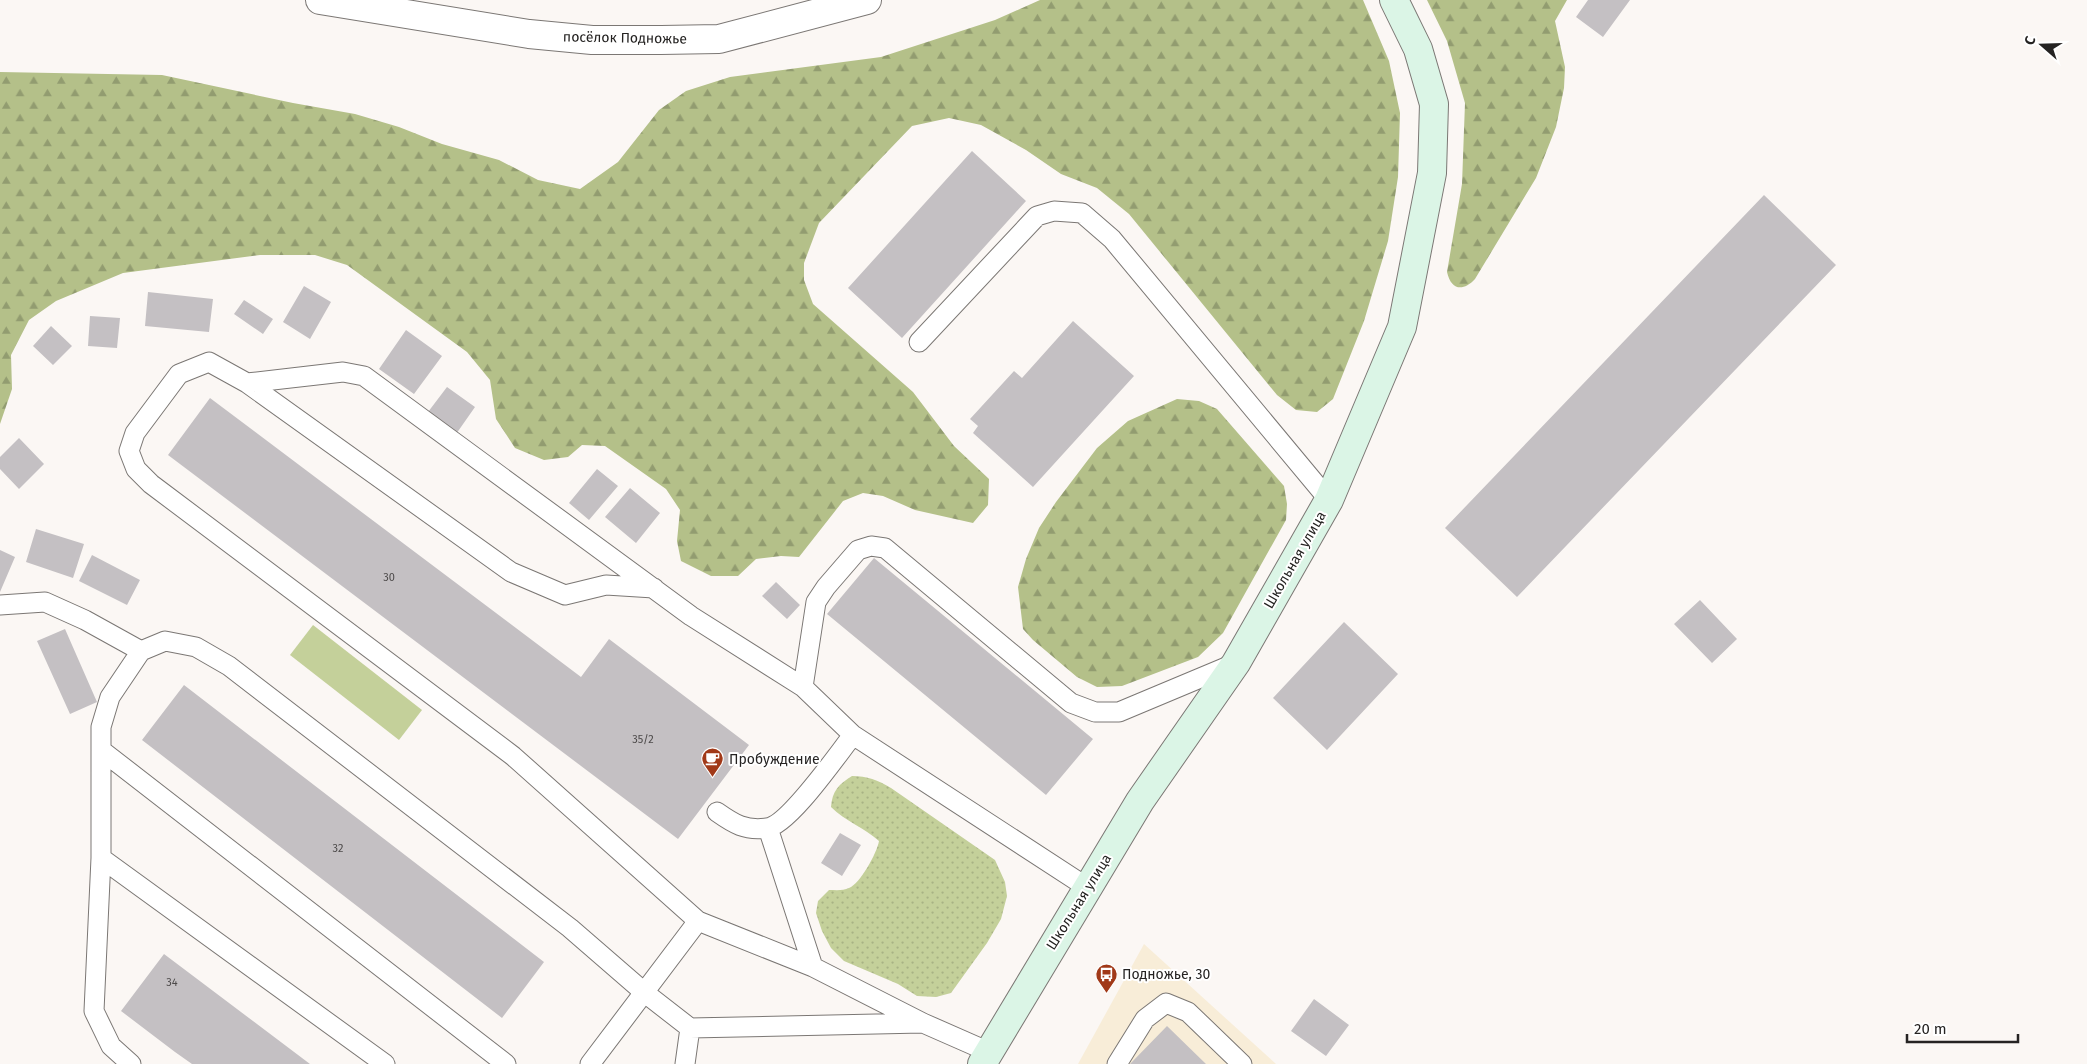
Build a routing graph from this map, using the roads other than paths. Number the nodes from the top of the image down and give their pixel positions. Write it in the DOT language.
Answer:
graph roads {
  1 [pos="320,0"];
  2 [pos="867,0"];
  3 [pos="1394,0"];
  4 [pos="919,342"];
  5 [pos="247,383"];
  6 [pos="1329,500"];
  7 [pos="654,588"];
  8 [pos="0,605"];
  9 [pos="141,650"];
  10 [pos="1236,663"];
  11 [pos="803,686"];
  12 [pos="853,735"];
  13 [pos="101,750"];
  14 [pos="717,812"];
  15 [pos="768,828"];
  16 [pos="101,858"];
  17 [pos="1088,888"];
  18 [pos="698,921"];
  19 [pos="813,967"];
  20 [pos="645,993"];
  21 [pos="923,1023"];
  22 [pos="690,1028"];
  23 [pos="985,1058"];
  24 [pos="131,1064"];
  25 [pos="385,1064"];
  26 [pos="506,1064"];
  27 [pos="590,1064"];
  28 [pos="685,1064"];
  29 [pos="1117,1064"];
  30 [pos="1242,1064"];
  1 -- 2 [label="street, посёлок Подножье"];
  3 -- 6 [label="main road, Школьная улица"];
  4 -- 6 [label="lane"];
  5 -- 7 [label="lane"];
  5 -- 7 [label="lane"];
  5 -- 18 [label="lane"];
  6 -- 10 [label="main road, Школьная улица"];
  7 -- 11 [label="lane"];
  8 -- 9 [label="lane"];
  9 -- 13 [label="lane"];
  9 -- 20 [label="lane"];
  10 -- 11 [label="lane"];
  10 -- 17 [label="main road, Школьная улица"];
  11 -- 12 [label="lane"];
  12 -- 15 [label="lane"];
  12 -- 17 [label="lane"];
  13 -- 16 [label="lane"];
  13 -- 26 [label="lane"];
  14 -- 15 [label="lane"];
  15 -- 19 [label="lane"];
  16 -- 24 [label="lane"];
  16 -- 25 [label="lane"];
  17 -- 23 [label="main road, Школьная улица"];
  18 -- 19 [label="lane"];
  18 -- 20 [label="lane"];
  19 -- 21 [label="lane"];
  20 -- 22 [label="lane"];
  20 -- 27 [label="lane"];
  21 -- 22 [label="lane"];
  21 -- 23 [label="lane"];
  22 -- 28 [label="lane"];
  29 -- 30 [label="lane"];
}
